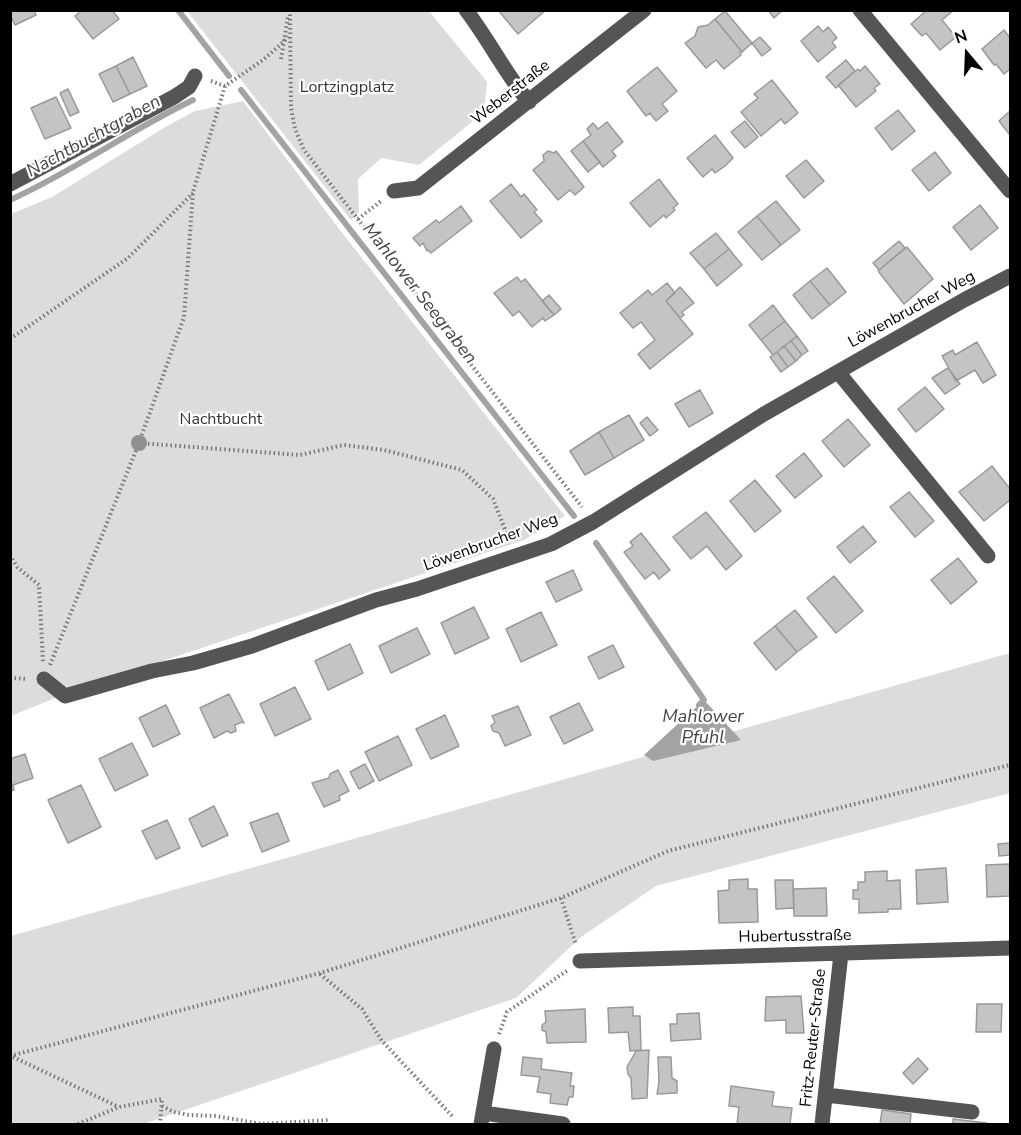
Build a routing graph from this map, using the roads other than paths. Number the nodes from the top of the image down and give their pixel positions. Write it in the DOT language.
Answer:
graph roads {
  1 [pos="466,10"];
  2 [pos="644,10"];
  3 [pos="860,10"];
  4 [pos="195,76"];
  5 [pos="529,102"];
  6 [pos="10,184"];
  7 [pos="394,191"];
  8 [pos="1011,191"];
  9 [pos="1011,276"];
  10 [pos="838,372"];
  11 [pos="988,556"];
  12 [pos="44,679"];
  13 [pos="1011,948"];
  14 [pos="841,954"];
  15 [pos="580,961"];
  16 [pos="494,1049"];
  17 [pos="826,1095"];
  18 [pos="972,1112"];
  19 [pos="482,1119"];
  20 [pos="562,1125"];
  21 [pos="822,1125"];
  1 -- 5 [label="street"];
  2 -- 5 [label="street, Weberstraße"];
  3 -- 8 [label="street"];
  4 -- 6 [label="street"];
  5 -- 7 [label="street, Weberstraße"];
  9 -- 10 [label="street, Löwenbrucher Weg"];
  10 -- 11 [label="street"];
  10 -- 12 [label="street, Löwenbrucher Weg"];
  13 -- 14 [label="street, Hubertusstraße"];
  14 -- 15 [label="street, Hubertusstraße"];
  14 -- 17 [label="street, Fritz-Reuter-Straße"];
  16 -- 19 [label="street"];
  17 -- 18 [label="street"];
  17 -- 21 [label="street, Fritz-Reuter-Straße"];
  19 -- 20 [label="street"];
}
